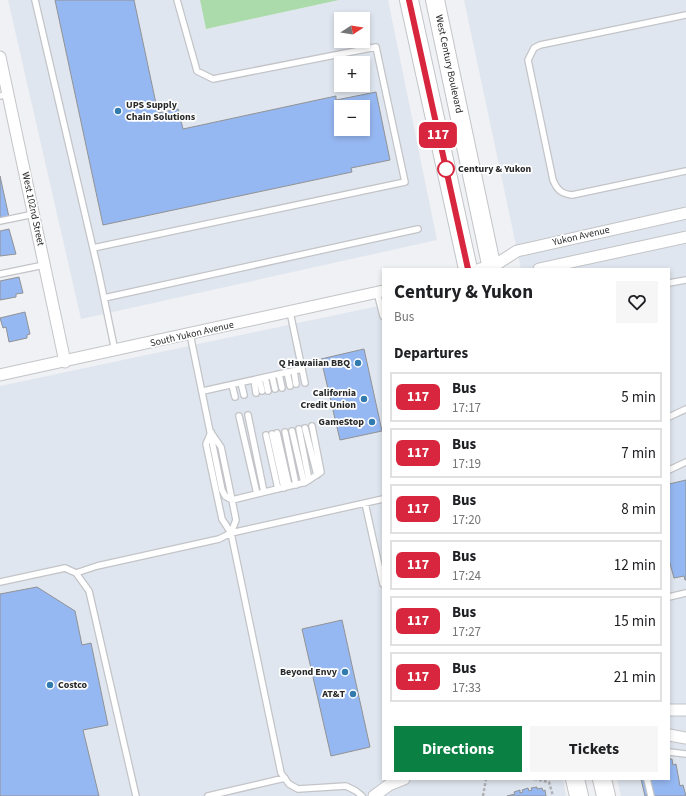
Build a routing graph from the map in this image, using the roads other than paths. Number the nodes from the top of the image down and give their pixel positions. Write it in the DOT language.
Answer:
graph roads {
  1 [pos="35,0"];
  2 [pos="177,0"];
  3 [pos="409,0"];
  4 [pos="435,0"];
  5 [pos="686,15"];
  6 [pos="0,57"];
  7 [pos="4,95"];
  8 [pos="686,171"];
  9 [pos="686,213"];
  10 [pos="34,214"];
  11 [pos="0,221"];
  12 [pos="418,229"];
  13 [pos="686,237"];
  14 [pos="93,248"];
  15 [pos="44,265"];
  16 [pos="468,268"];
  17 [pos="492,268"];
  18 [pos="544,268"];
  19 [pos="0,274"];
  20 [pos="686,280"];
  21 [pos="670,283"];
  22 [pos="380,292"];
  23 [pos="104,298"];
  24 [pos="382,308"];
  25 [pos="290,312"];
  26 [pos="190,334"];
  27 [pos="115,351"];
  28 [pos="65,362"];
  29 [pos="302,369"];
  30 [pos="294,371"];
  31 [pos="287,372"];
  32 [pos="279,374"];
  33 [pos="0,375"];
  34 [pos="272,376"];
  35 [pos="259,378"];
  36 [pos="241,383"];
  37 [pos="305,383"];
  38 [pos="296,384"];
  39 [pos="232,385"];
  40 [pos="290,386"];
  41 [pos="282,388"];
  42 [pos="275,389"];
  43 [pos="202,391"];
  44 [pos="244,395"];
  45 [pos="235,397"];
  46 [pos="686,409"];
  47 [pos="248,415"];
  48 [pos="239,416"];
  49 [pos="670,417"];
  50 [pos="312,426"];
  51 [pos="292,431"];
  52 [pos="211,432"];
  53 [pos="285,432"];
  54 [pos="686,462"];
  55 [pos="670,470"];
  56 [pos="317,475"];
  57 [pos="307,482"];
  58 [pos="296,485"];
  59 [pos="284,488"];
  60 [pos="264,492"];
  61 [pos="256,494"];
  62 [pos="382,499"];
  63 [pos="232,500"];
  64 [pos="365,503"];
  65 [pos="231,533"];
  66 [pos="76,573"];
  67 [pos="382,580"];
  68 [pos="0,582"];
  69 [pos="686,593"];
  70 [pos="670,596"];
  71 [pos="670,710"];
  72 [pos="686,710"];
  73 [pos="670,735"];
  74 [pos="686,738"];
  75 [pos="670,752"];
  76 [pos="686,754"];
  77 [pos="285,778"];
  78 [pos="402,780"];
  79 [pos="575,780"];
  80 [pos="602,780"];
  81 [pos="647,780"];
  82 [pos="136,796"];
  83 [pos="208,796"];
  84 [pos="362,796"];
  85 [pos="374,796"];
  86 [pos="579,796"];
  87 [pos="606,796"];
  88 [pos="651,796"];
  1 -- 14 [label="lane"];
  2 -- 14 [label="lane"];
  3 -- 16 [label="main road"];
  4 -- 17 [label="main road, West Century Boulevard"];
  5 -- 8 [label="lane"];
  6 -- 7 [label="street, West 102nd Street"];
  7 -- 10 [label="street, West 102nd Street"];
  9 -- 17 [label="street, Yukon Avenue"];
  10 -- 11 [label="lane"];
  10 -- 15 [label="street, West 102nd Street"];
  12 -- 23 [label="lane"];
  13 -- 18 [label="street"];
  14 -- 23 [label="lane"];
  15 -- 19 [label="lane"];
  15 -- 28 [label="street, West 102nd Street"];
  20 -- 21 [label="lane"];
  22 -- 24 [label="lane"];
  22 -- 25 [label="street, South Yukon Avenue"];
  23 -- 27 [label="lane"];
  25 -- 26 [label="street, South Yukon Avenue"];
  25 -- 29 [label="lane"];
  26 -- 27 [label="street, South Yukon Avenue"];
  26 -- 43 [label="lane"];
  27 -- 28 [label="street, South Yukon Avenue"];
  28 -- 33 [label="street, South Yukon Avenue"];
  29 -- 30 [label="lane"];
  29 -- 37 [label="lane"];
  30 -- 31 [label="lane"];
  30 -- 38 [label="lane"];
  31 -- 32 [label="lane"];
  31 -- 40 [label="lane"];
  32 -- 34 [label="lane"];
  32 -- 41 [label="lane"];
  34 -- 35 [label="lane"];
  34 -- 42 [label="lane"];
  35 -- 35 [label="lane"];
  35 -- 36 [label="lane"];
  36 -- 39 [label="lane"];
  36 -- 44 [label="lane"];
  39 -- 43 [label="lane"];
  39 -- 45 [label="lane"];
  43 -- 52 [label="lane"];
  46 -- 49 [label="lane"];
  47 -- 60 [label="lane"];
  48 -- 61 [label="lane"];
  50 -- 56 [label="lane"];
  51 -- 57 [label="lane"];
  52 -- 63 [label="lane"];
  52 -- 65 [label="lane"];
  53 -- 58 [label="lane"];
  54 -- 55 [label="lane"];
  56 -- 57 [label="lane"];
  56 -- 57 [label="lane"];
  57 -- 58 [label="lane"];
  58 -- 59 [label="lane"];
  59 -- 59 [label="lane"];
  59 -- 60 [label="lane"];
  60 -- 61 [label="lane"];
  61 -- 63 [label="lane"];
  62 -- 64 [label="lane"];
  63 -- 65 [label="lane"];
  64 -- 65 [label="lane"];
  64 -- 67 [label="lane"];
  65 -- 66 [label="lane"];
  65 -- 77 [label="lane"];
  66 -- 68 [label="lane"];
  66 -- 82 [label="lane"];
  69 -- 70 [label="lane"];
  71 -- 72 [label="street"];
  73 -- 74 [label="street"];
  75 -- 76 [label="lane"];
  77 -- 83 [label="lane"];
  77 -- 84 [label="lane"];
  78 -- 85 [label="street"];
  79 -- 86 [label="main road"];
  80 -- 87 [label="main road"];
  81 -- 88 [label="lane"];
}
